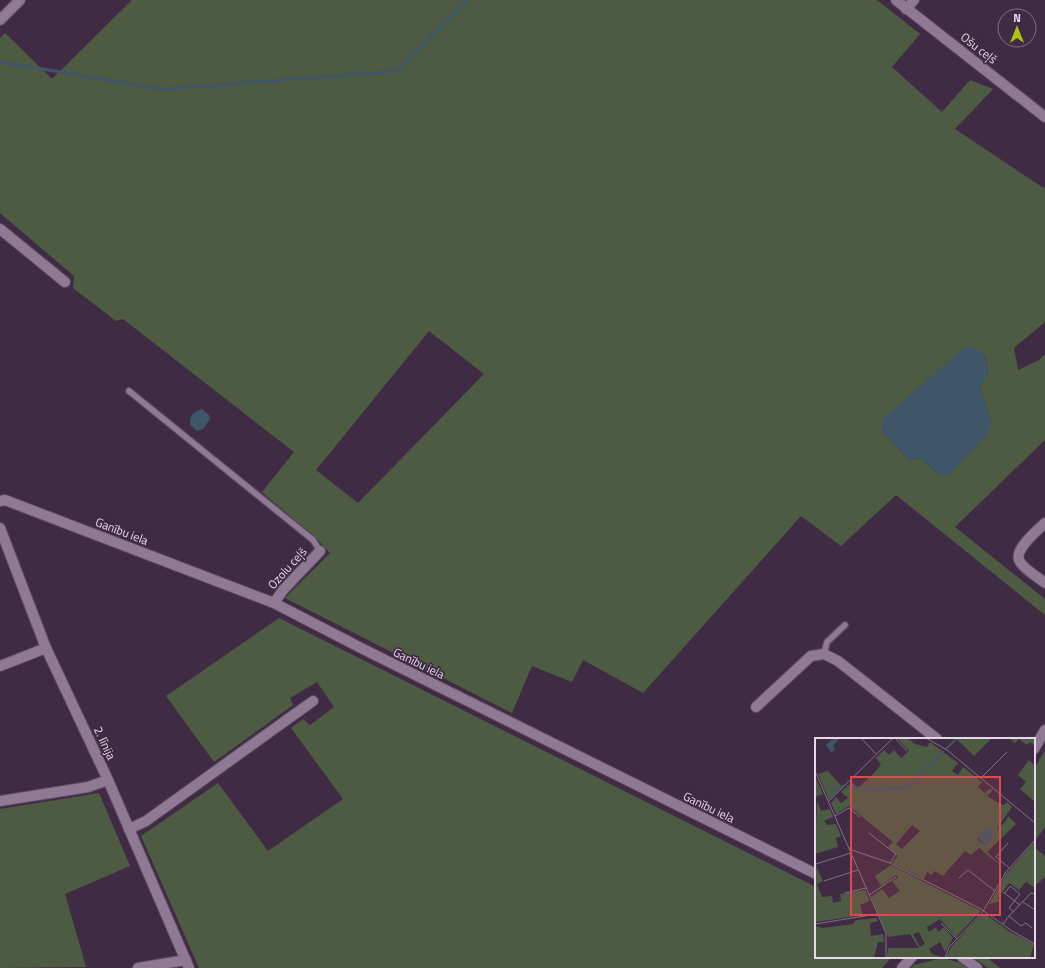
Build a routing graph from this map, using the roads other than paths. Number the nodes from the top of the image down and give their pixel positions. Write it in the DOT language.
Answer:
graph roads {
  1 [pos="20,0"];
  2 [pos="896,0"];
  3 [pos="914,0"];
  4 [pos="906,9"];
  5 [pos="0,20"];
  6 [pos="1045,118"];
  7 [pos="0,229"];
  8 [pos="65,282"];
  9 [pos="129,391"];
  10 [pos="0,501"];
  11 [pos="1045,523"];
  12 [pos="0,528"];
  13 [pos="320,551"];
  14 [pos="1045,583"];
  15 [pos="274,603"];
  16 [pos="844,625"];
  17 [pos="46,648"];
  18 [pos="824,654"];
  19 [pos="0,666"];
  20 [pos="313,701"];
  21 [pos="756,707"];
  22 [pos="1045,730"];
  23 [pos="936,738"];
  24 [pos="1035,747"];
  25 [pos="108,780"];
  26 [pos="0,801"];
  27 [pos="129,829"];
  28 [pos="815,874"];
  29 [pos="911,958"];
  30 [pos="963,958"];
  31 [pos="188,964"];
  32 [pos="138,968"];
  33 [pos="902,968"];
  34 [pos="977,968"];
  1 -- 5 [label="street"];
  2 -- 4 [label="street, Ošu ceļš"];
  3 -- 4 [label="street"];
  4 -- 6 [label="street, Ošu ceļš"];
  7 -- 8 [label="street"];
  9 -- 13 [label="lane"];
  10 -- 15 [label="street, Ganību iela"];
  11 -- 14 [label="street"];
  12 -- 17 [label="street, 2. līnija"];
  13 -- 15 [label="street, Ozolu ceļš"];
  15 -- 28 [label="street, Ganību iela"];
  16 -- 18 [label="lane"];
  17 -- 19 [label="street"];
  17 -- 25 [label="street, 2. līnija"];
  18 -- 21 [label="street"];
  18 -- 23 [label="street"];
  20 -- 27 [label="street"];
  22 -- 24 [label="street"];
  25 -- 26 [label="street"];
  25 -- 27 [label="street, 2. līnija"];
  27 -- 31 [label="street, 2. līnija"];
  29 -- 33 [label="street"];
  30 -- 34 [label="street"];
  31 -- 32 [label="street"];
}
